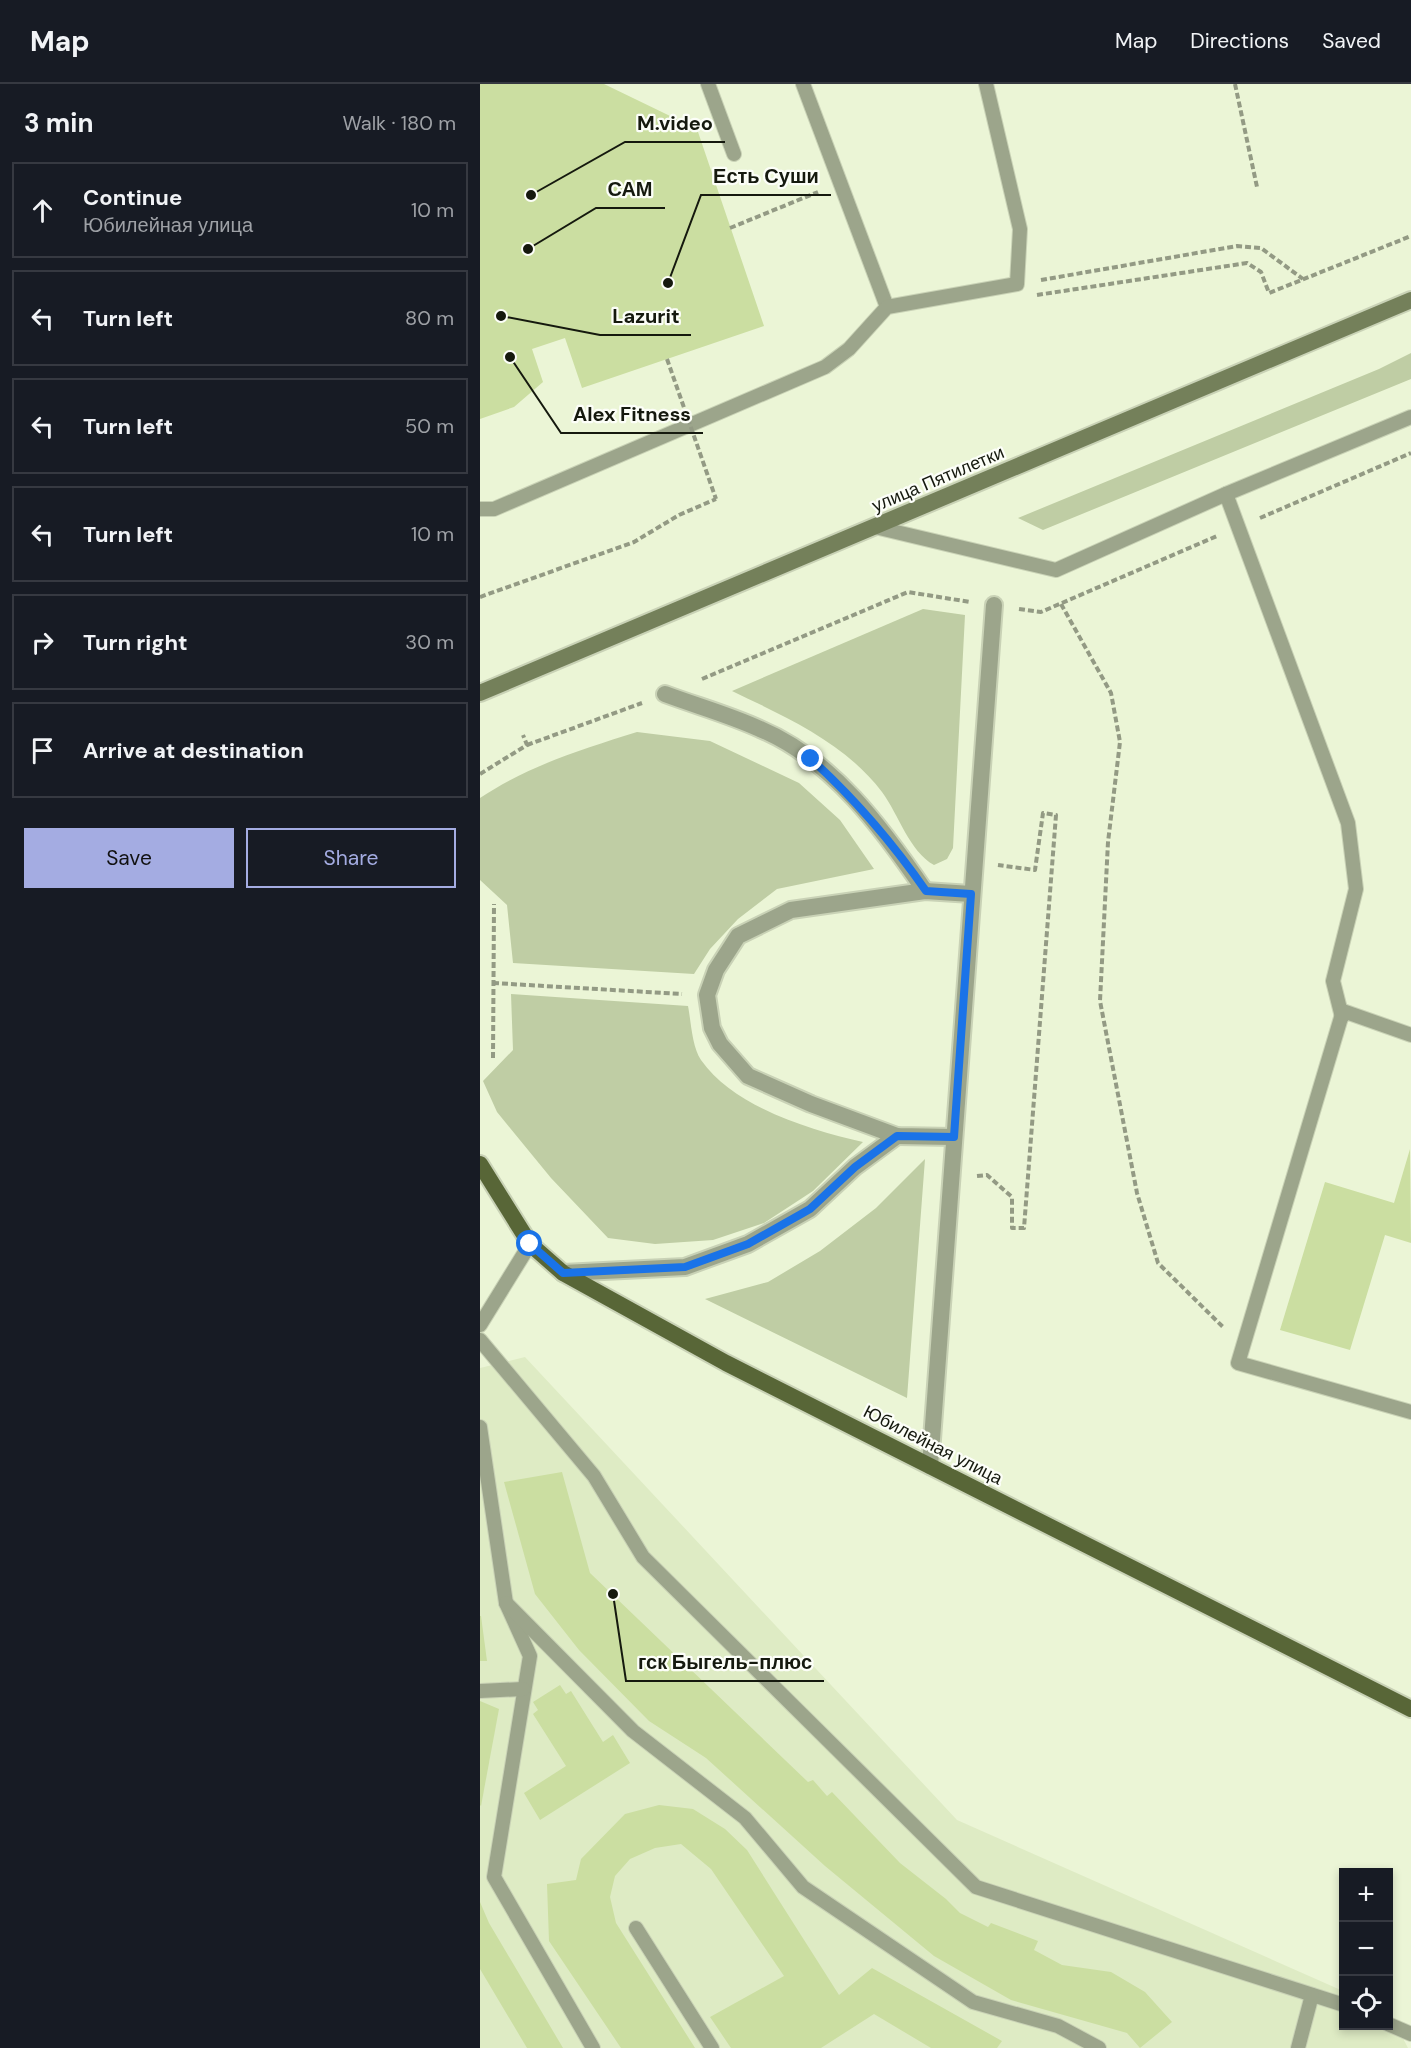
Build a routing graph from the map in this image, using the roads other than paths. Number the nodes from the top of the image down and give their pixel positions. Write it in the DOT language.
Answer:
graph roads {
  1 [pos="708,84"];
  2 [pos="803,84"];
  3 [pos="986,84"];
  4 [pos="734,153"];
  5 [pos="1411,300"];
  6 [pos="887,307"];
  7 [pos="1411,417"];
  8 [pos="1226,494"];
  9 [pos="480,509"];
  10 [pos="875,527"];
  11 [pos="994,605"];
  12 [pos="480,693"];
  13 [pos="665,694"];
  14 [pos="926,891"];
  15 [pos="971,894"];
  16 [pos="1342,1017"];
  17 [pos="1411,1035"];
  18 [pos="897,1136"];
  19 [pos="954,1137"];
  20 [pos="480,1164"];
  21 [pos="530,1244"];
  22 [pos="563,1273"];
  23 [pos="480,1325"];
  24 [pos="480,1340"];
  25 [pos="1411,1412"];
  26 [pos="480,1427"];
  27 [pos="930,1466"];
  28 [pos="506,1603"];
  29 [pos="523,1689"];
  30 [pos="480,1691"];
  31 [pos="1411,1709"];
  32 [pos="636,1928"];
  33 [pos="1312,1995"];
  34 [pos="1339,2003"];
  35 [pos="1393,2026"];
  36 [pos="1411,2034"];
  37 [pos="593,2048"];
  38 [pos="712,2048"];
  39 [pos="1100,2048"];
  40 [pos="1298,2048"];
  1 -- 4 [label="lane"];
  2 -- 6 [label="lane"];
  3 -- 6 [label="lane"];
  5 -- 10 [label="main road, улица Пятилетки"];
  6 -- 9 [label="lane"];
  7 -- 8 [label="lane"];
  8 -- 10 [label="lane"];
  8 -- 16 [label="lane"];
  10 -- 12 [label="main road, улица Пятилетки"];
  11 -- 15 [label="street"];
  13 -- 14 [label="street"];
  14 -- 15 [label="street"];
  14 -- 18 [label="street"];
  15 -- 19 [label="street"];
  16 -- 17 [label="lane"];
  16 -- 25 [label="lane"];
  18 -- 19 [label="street"];
  18 -- 22 [label="street"];
  19 -- 27 [label="street"];
  20 -- 21 [label="main road, Юбилейная улица"];
  21 -- 22 [label="main road, Юбилейная улица"];
  21 -- 23 [label="lane"];
  22 -- 27 [label="main road, Юбилейная улица"];
  24 -- 33 [label="lane"];
  26 -- 28 [label="lane"];
  27 -- 31 [label="main road, Юбилейная улица"];
  28 -- 29 [label="lane"];
  28 -- 39 [label="lane"];
  29 -- 30 [label="lane"];
  29 -- 37 [label="lane"];
  32 -- 38 [label="lane"];
  33 -- 34 [label="lane"];
  33 -- 40 [label="lane"];
  35 -- 36 [label="lane"];
}
